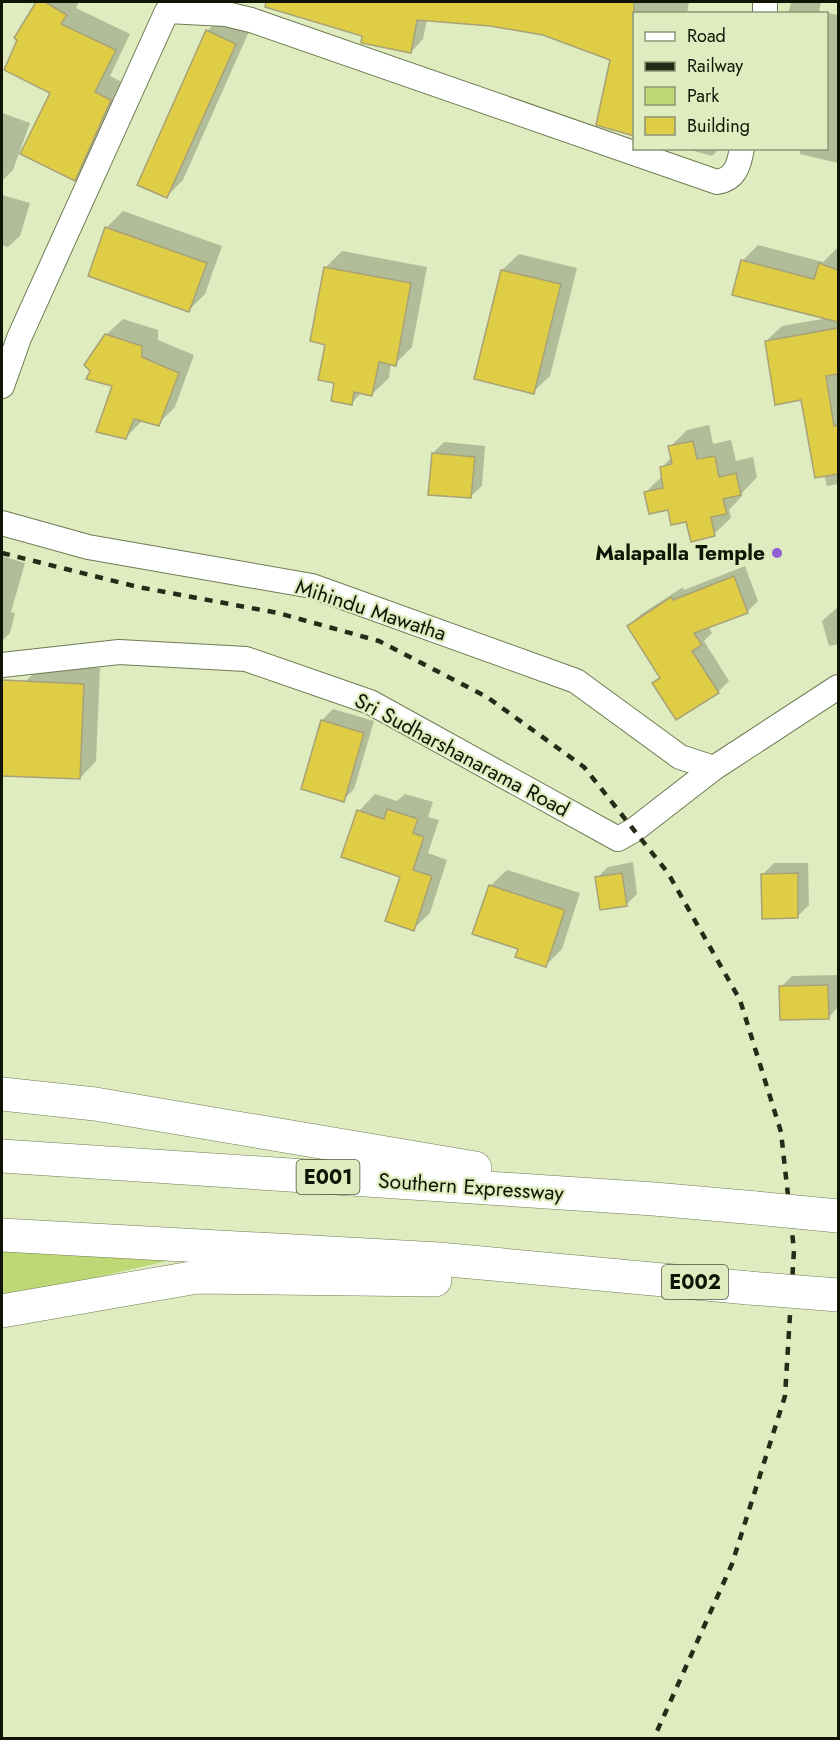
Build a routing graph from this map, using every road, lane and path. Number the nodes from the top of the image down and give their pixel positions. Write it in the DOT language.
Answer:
graph roads {
  1 [pos="171,6"];
  2 [pos="741,150"];
  3 [pos="2,386"];
  4 [pos="2,523"];
  5 [pos="2,665"];
  6 [pos="838,687"];
  7 [pos="714,768"];
  8 [pos="2,1094"];
  9 [pos="2,1156"];
  10 [pos="654,1199"];
  11 [pos="838,1216"];
  12 [pos="2,1235"];
  13 [pos="641,1277"];
  14 [pos="838,1295"];
  15 [pos="2,1311"];
  1 -- 2 [label="street"];
  1 -- 3 [label="street"];
  4 -- 7 [label="street, Mihindu Mawatha"];
  5 -- 7 [label="street, Sri Sudharshanarama Road"];
  6 -- 7 [label="street, Sri Sudharshanarama Road"];
  8 -- 10 [label="highway"];
  9 -- 10 [label="highway, Southern Expressway / E001"];
  10 -- 11 [label="highway, bridge"];
  12 -- 13 [label="highway"];
  13 -- 14 [label="highway, E002, bridge"];
  13 -- 15 [label="highway"];
}
